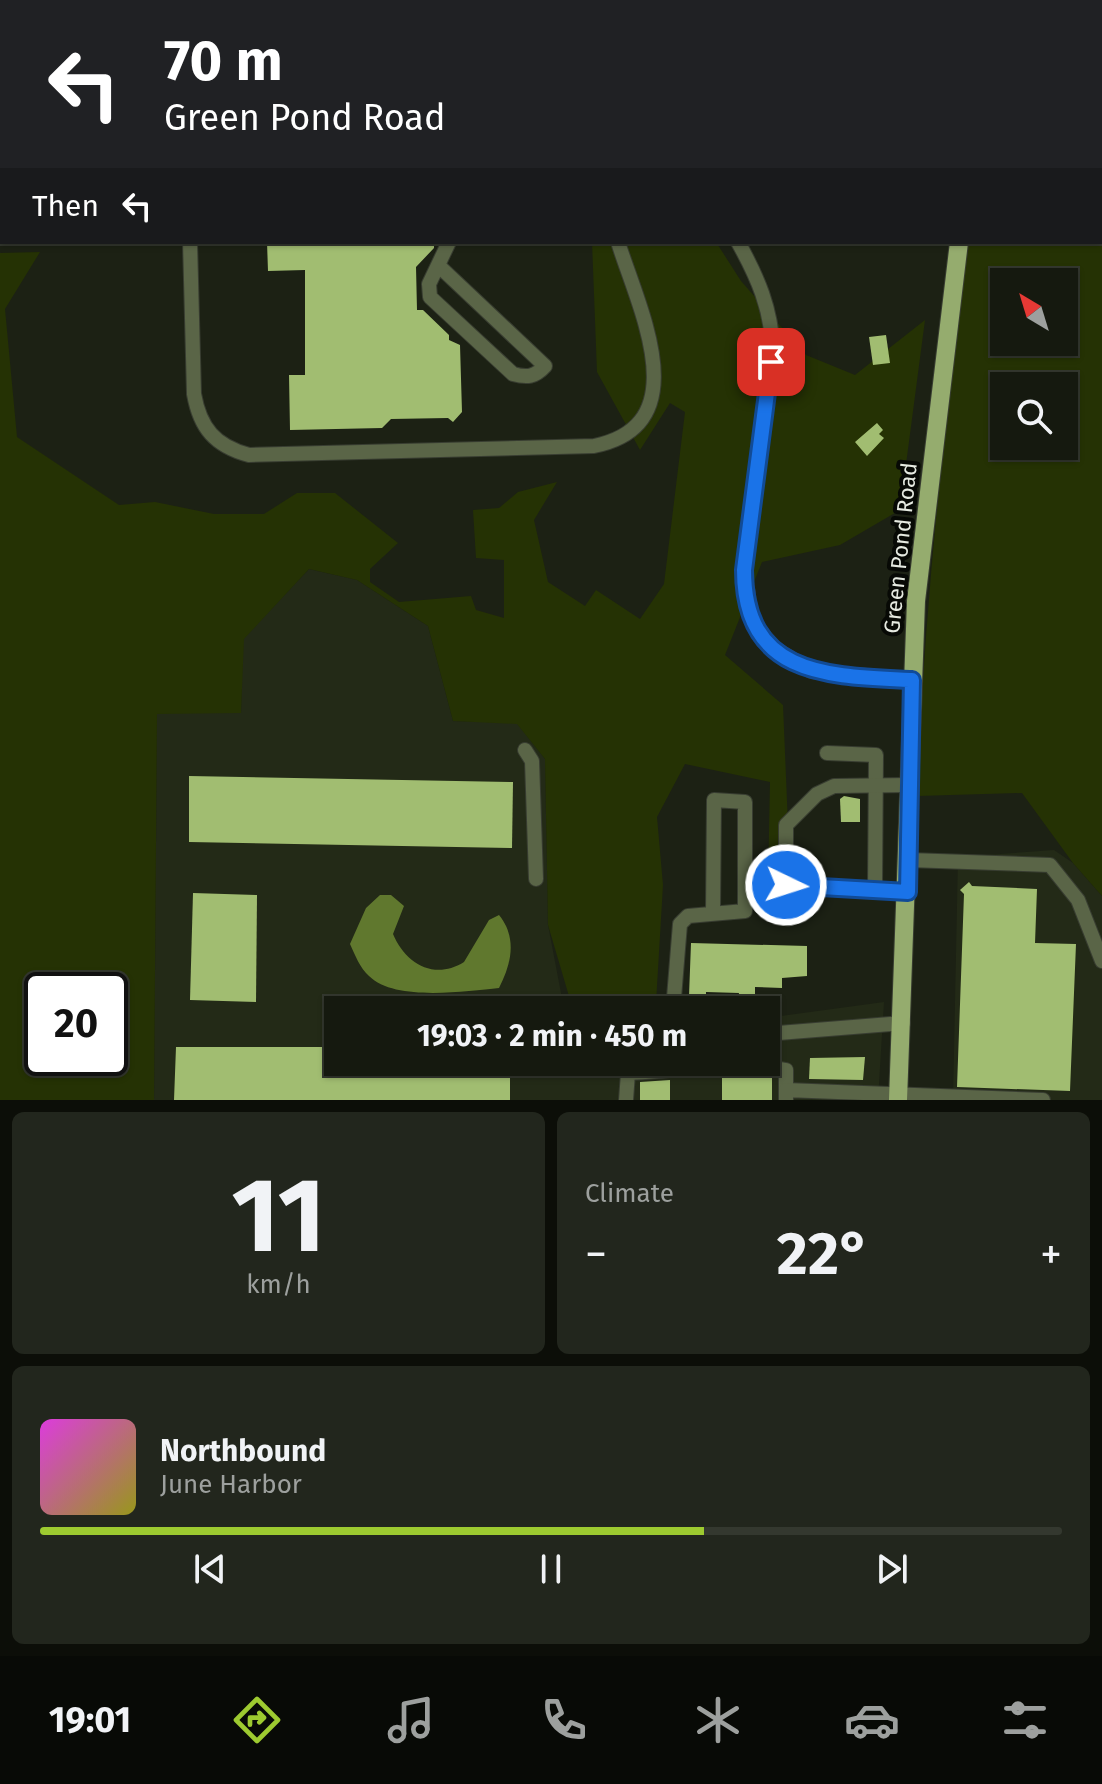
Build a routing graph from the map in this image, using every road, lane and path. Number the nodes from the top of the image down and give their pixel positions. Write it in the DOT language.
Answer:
graph roads {
  1 [pos="190,244"];
  2 [pos="448,244"];
  3 [pos="619,244"];
  4 [pos="739,244"];
  5 [pos="959,244"];
  6 [pos="440,267"];
  7 [pos="912,680"];
  8 [pos="525,750"];
  9 [pos="827,753"];
  10 [pos="876,785"];
  11 [pos="909,785"];
  12 [pos="909,860"];
  13 [pos="536,879"];
  14 [pos="875,890"];
  15 [pos="908,892"];
  16 [pos="713,912"];
  17 [pos="1102,961"];
  18 [pos="674,996"];
  19 [pos="903,1023"];
  20 [pos="780,1033"];
  21 [pos="786,1095"];
  22 [pos="899,1096"];
  23 [pos="626,1100"];
  24 [pos="1043,1100"];
  1 -- 3 [label="street"];
  2 -- 6 [label="street"];
  4 -- 7 [label="street"];
  5 -- 7 [label="main road, Green Pond Road"];
  6 -- 6 [label="street"];
  7 -- 11 [label="main road, Green Pond Road"];
  8 -- 13 [label="street"];
  9 -- 10 [label="street"];
  10 -- 11 [label="street"];
  10 -- 14 [label="street"];
  10 -- 14 [label="street"];
  11 -- 12 [label="main road, Green Pond Road"];
  12 -- 15 [label="main road, Green Pond Road"];
  12 -- 17 [label="street"];
  14 -- 15 [label="street"];
  15 -- 19 [label="main road, Green Pond Road"];
  16 -- 16 [label="street"];
  16 -- 18 [label="street"];
  19 -- 20 [label="street"];
  19 -- 22 [label="main road, Green Pond Road"];
  21 -- 22 [label="street"];
  21 -- 23 [label="street"];
  22 -- 24 [label="street"];
}
